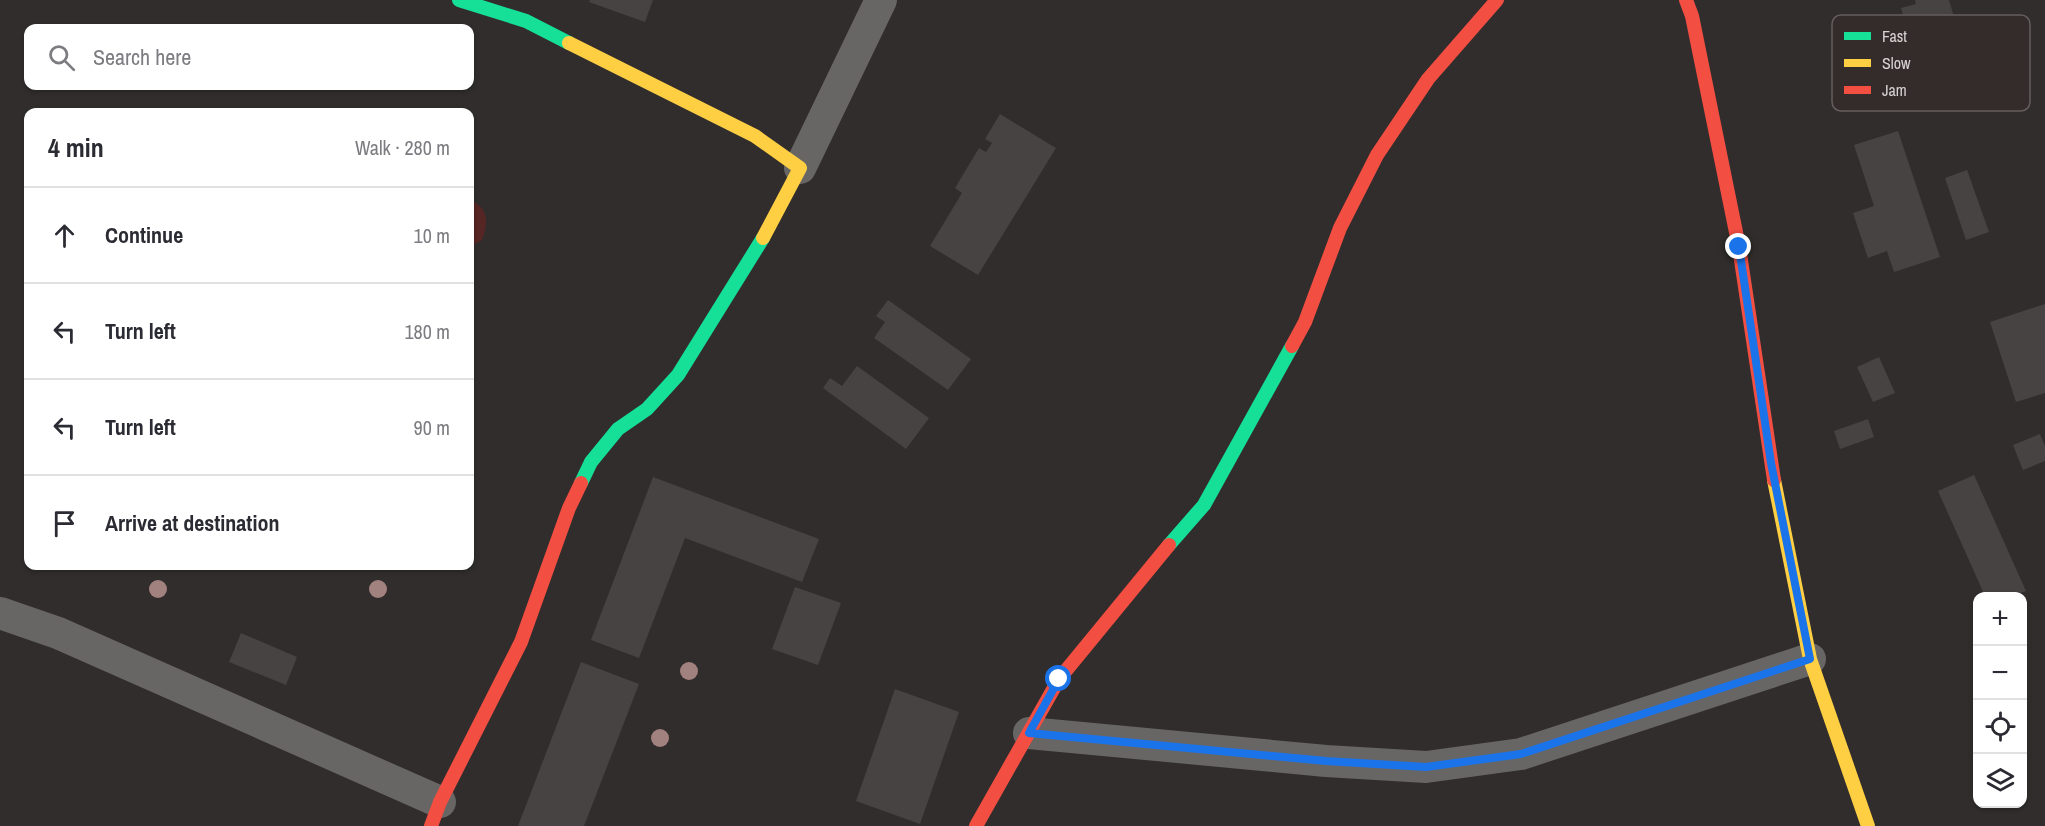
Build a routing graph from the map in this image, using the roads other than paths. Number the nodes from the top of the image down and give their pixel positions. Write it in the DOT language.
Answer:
graph roads {
  1 [pos="459,0"];
  2 [pos="881,0"];
  3 [pos="1497,0"];
  4 [pos="1686,0"];
  5 [pos="800,168"];
  6 [pos="0,613"];
  7 [pos="1810,659"];
  8 [pos="1029,733"];
  9 [pos="436,814"];
  10 [pos="976,826"];
  11 [pos="1868,826"];
  1 -- 5 [label="street"];
  2 -- 5 [label="street"];
  3 -- 8 [label="street"];
  4 -- 7 [label="street"];
  5 -- 9 [label="street"];
  6 -- 9 [label="street"];
  7 -- 8 [label="street"];
  7 -- 11 [label="street"];
  8 -- 10 [label="street"];
}
